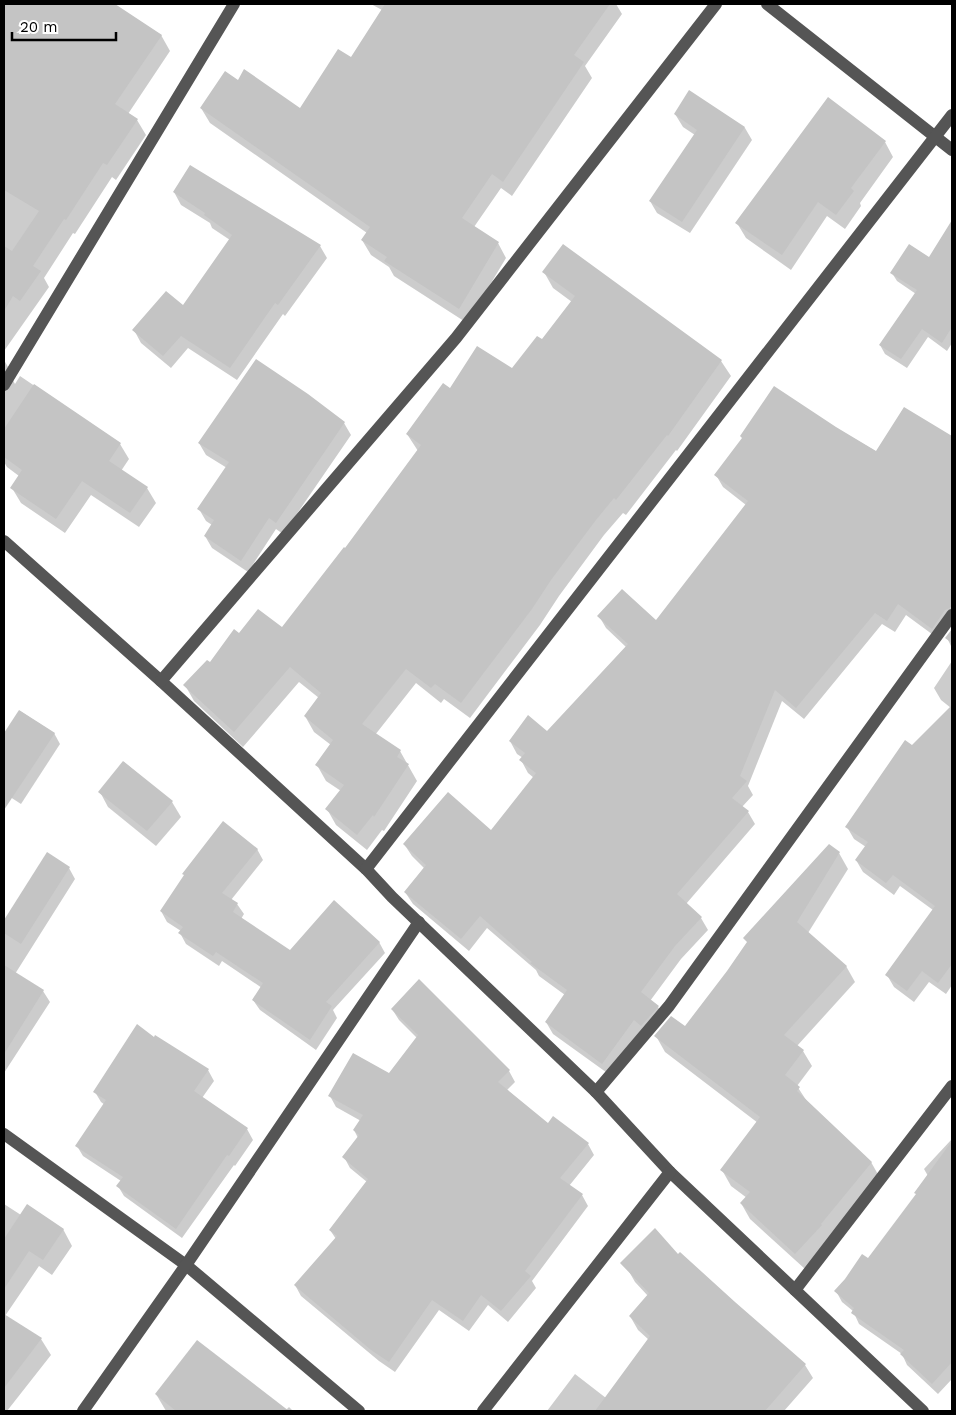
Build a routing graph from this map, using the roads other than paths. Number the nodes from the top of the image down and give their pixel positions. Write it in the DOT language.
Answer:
graph roads {
  1 [pos="234,4"];
  2 [pos="716,4"];
  3 [pos="767,4"];
  4 [pos="952,115"];
  5 [pos="934,136"];
  6 [pos="952,150"];
  7 [pos="4,385"];
  8 [pos="4,541"];
  9 [pos="952,615"];
  10 [pos="161,681"];
  11 [pos="366,870"];
  12 [pos="418,922"];
  13 [pos="952,1086"];
  14 [pos="596,1092"];
  15 [pos="4,1134"];
  16 [pos="670,1172"];
  17 [pos="186,1265"];
  18 [pos="795,1290"];
  19 [pos="83,1411"];
  20 [pos="359,1411"];
  21 [pos="483,1411"];
  22 [pos="924,1411"];
  1 -- 7 [label="street"];
  2 -- 10 [label="street"];
  3 -- 5 [label="street"];
  4 -- 5 [label="street"];
  5 -- 6 [label="street"];
  5 -- 11 [label="street"];
  8 -- 10 [label="street"];
  9 -- 14 [label="street"];
  10 -- 11 [label="street"];
  11 -- 12 [label="street"];
  12 -- 14 [label="street"];
  12 -- 17 [label="street"];
  13 -- 18 [label="street"];
  14 -- 16 [label="street"];
  15 -- 17 [label="street"];
  16 -- 18 [label="street"];
  16 -- 21 [label="street"];
  17 -- 19 [label="street"];
  17 -- 20 [label="street"];
  18 -- 22 [label="street"];
}
